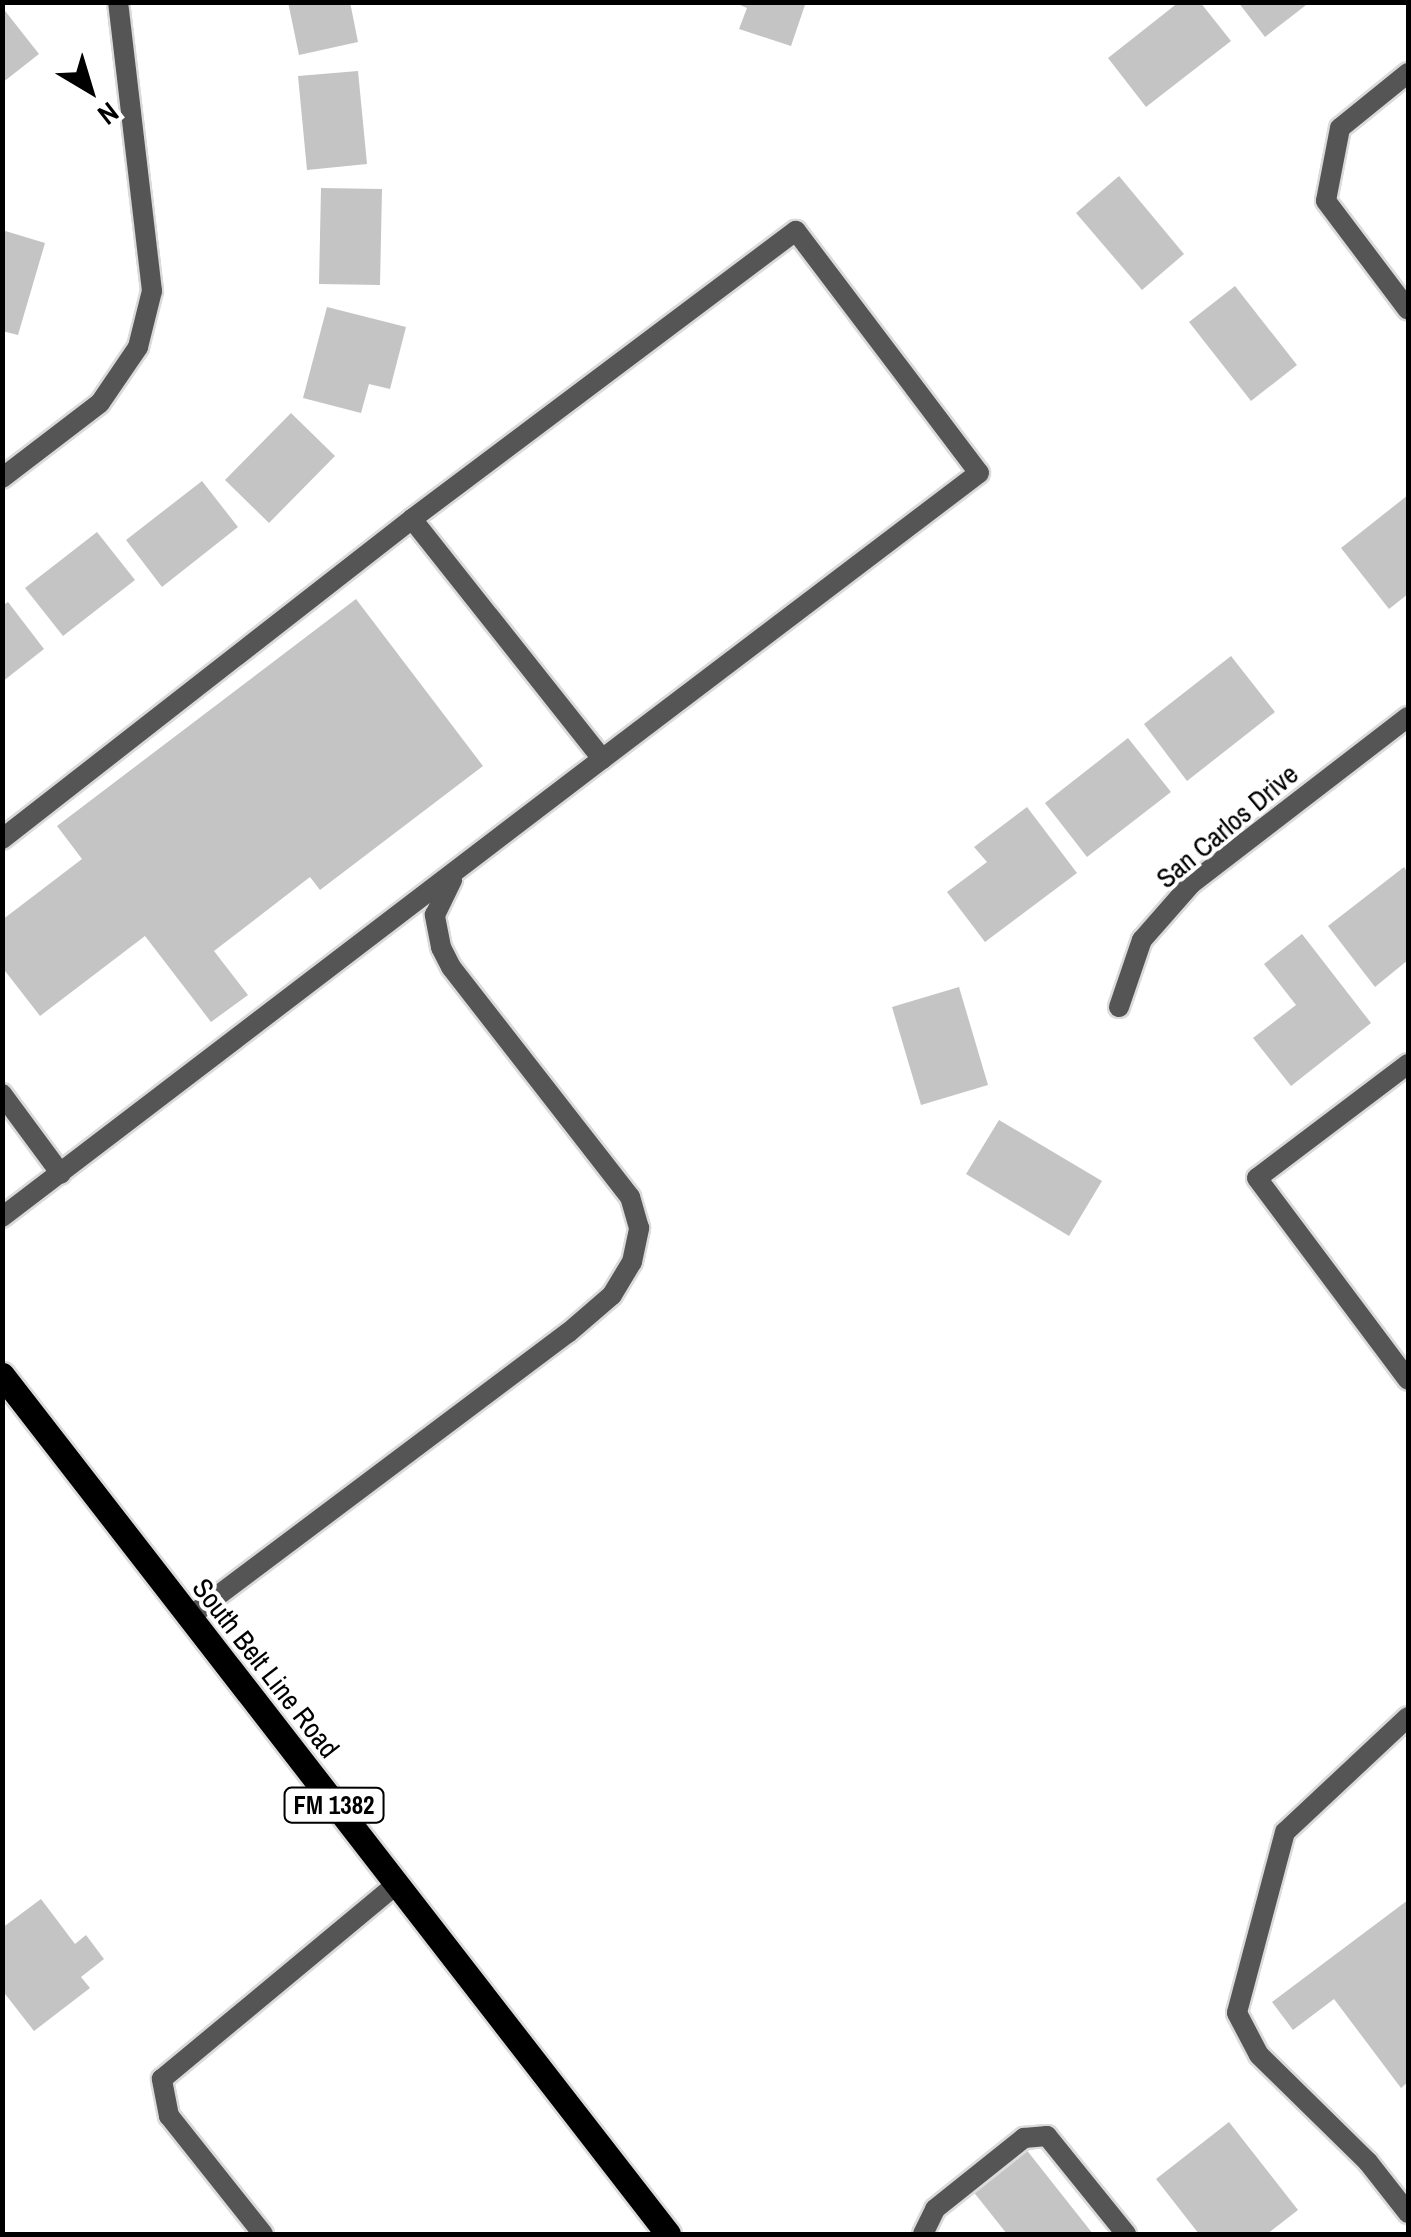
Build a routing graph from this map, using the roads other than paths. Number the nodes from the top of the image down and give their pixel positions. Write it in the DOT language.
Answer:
graph roads {
  1 [pos="118,2"];
  2 [pos="1408,72"];
  3 [pos="1408,310"];
  4 [pos="2,478"];
  5 [pos="412,520"];
  6 [pos="1408,718"];
  7 [pos="602,758"];
  8 [pos="2,838"];
  9 [pos="463,867"];
  10 [pos="1119,1007"];
  11 [pos="1408,1064"];
  12 [pos="2,1094"];
  13 [pos="61,1174"];
  14 [pos="2,1217"];
  15 [pos="2,1375"];
  16 [pos="1408,1380"];
  17 [pos="188,1618"];
  18 [pos="1408,1717"];
  19 [pos="396,1885"];
  20 [pos="1408,2213"];
  21 [pos="263,2234"];
  22 [pos="668,2234"];
  23 [pos="924,2234"];
  24 [pos="1126,2234"];
  1 -- 4 [label="street"];
  2 -- 3 [label="street"];
  5 -- 7 [label="street"];
  5 -- 7 [label="street"];
  5 -- 8 [label="street"];
  6 -- 10 [label="street, San Carlos Drive"];
  7 -- 9 [label="street"];
  9 -- 13 [label="street"];
  9 -- 17 [label="street"];
  11 -- 16 [label="street"];
  12 -- 13 [label="street"];
  13 -- 14 [label="street"];
  15 -- 17 [label="main road, South Belt Line Road / FM 1382"];
  17 -- 19 [label="main road, South Belt Line Road / FM 1382"];
  18 -- 20 [label="street"];
  19 -- 21 [label="street"];
  19 -- 22 [label="main road, South Belt Line Road / FM 1382"];
  23 -- 24 [label="street"];
}
